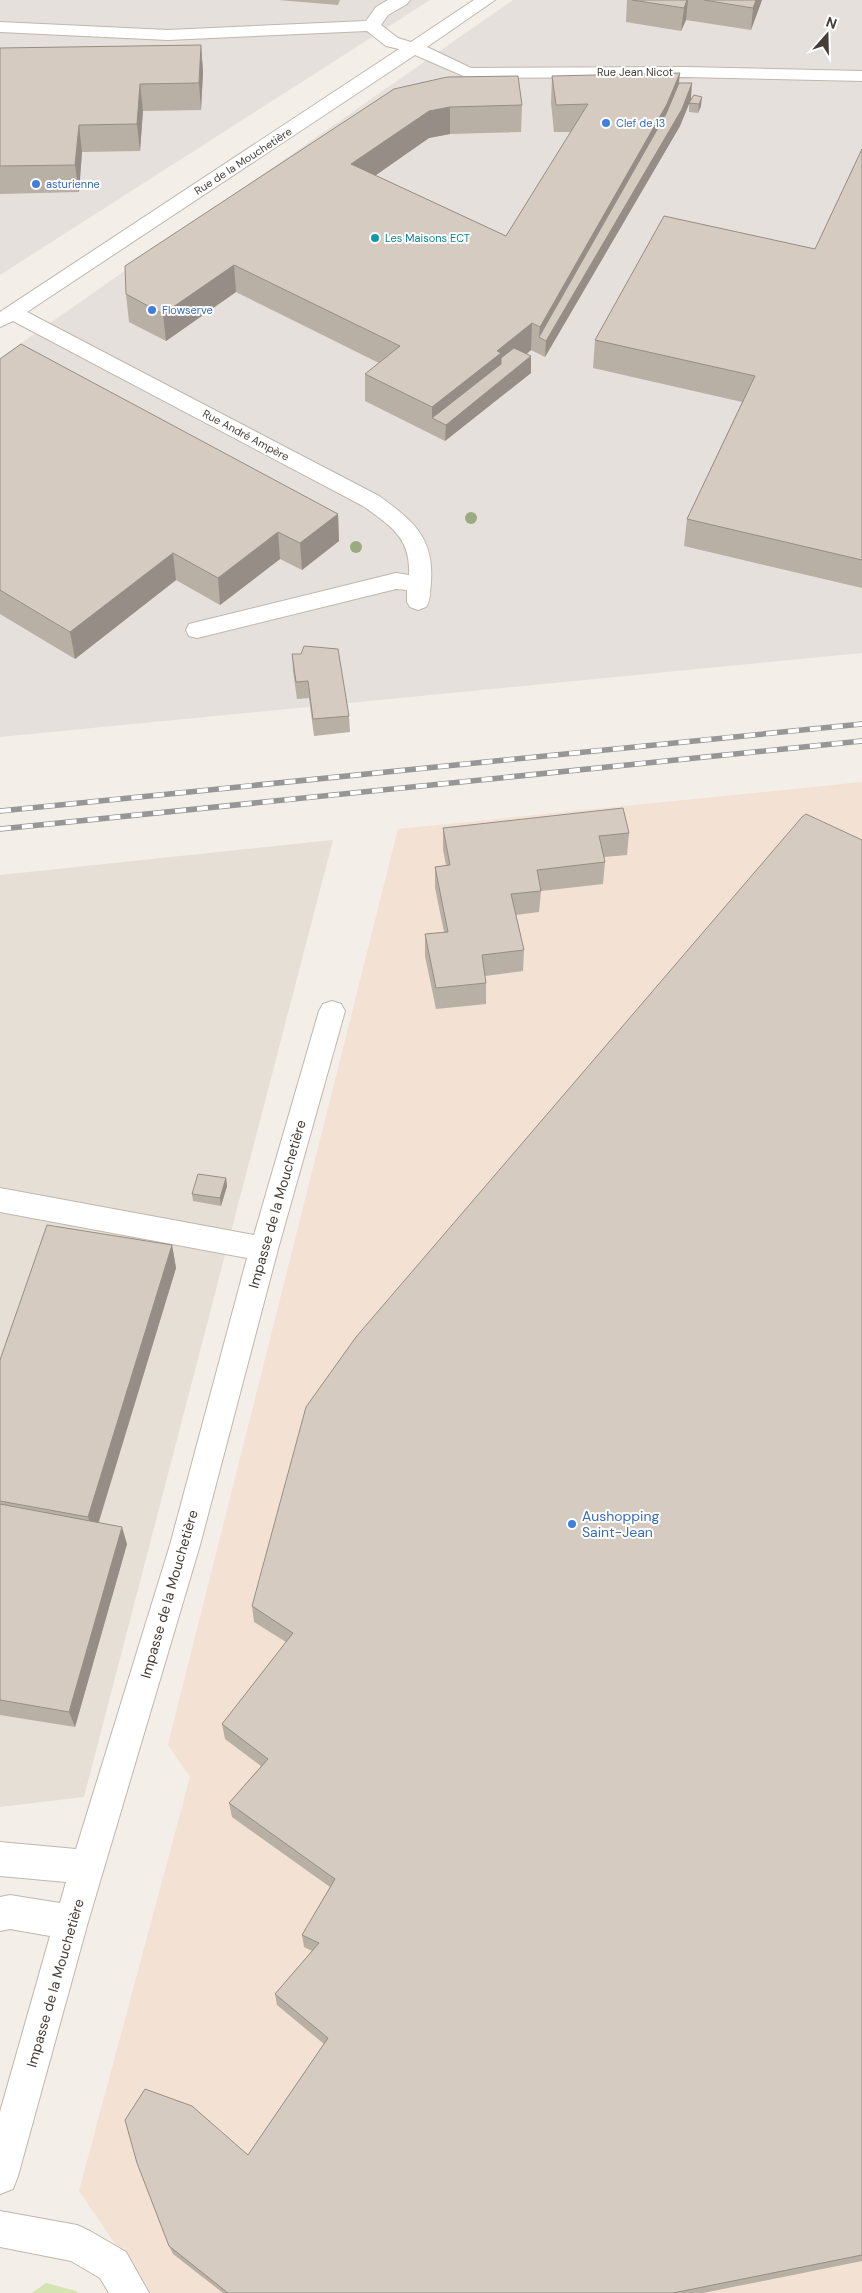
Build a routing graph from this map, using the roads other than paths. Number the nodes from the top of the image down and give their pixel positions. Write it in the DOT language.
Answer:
graph roads {
  1 [pos="400,0"];
  2 [pos="486,0"];
  3 [pos="371,26"];
  4 [pos="0,27"];
  5 [pos="414,48"];
  6 [pos="862,76"];
  7 [pos="7,317"];
  8 [pos="197,630"];
  9 [pos="332,1012"];
  10 [pos="0,1200"];
  11 [pos="264,1249"];
  12 [pos="0,1859"];
  13 [pos="88,1867"];
  14 [pos="0,1914"];
  15 [pos="71,1922"];
  16 [pos="0,2176"];
  17 [pos="0,2229"];
  18 [pos="130,2293"];
  1 -- 3 [label="street"];
  2 -- 5 [label="street, Rue de la Mouchetière"];
  3 -- 4 [label="street"];
  3 -- 5 [label="street, Rue Jean Nicot"];
  5 -- 6 [label="street, Rue Jean Nicot"];
  5 -- 7 [label="street, Rue de la Mouchetière"];
  7 -- 8 [label="street, Rue André Ampère"];
  9 -- 11 [label="street, Impasse de la Mouchetière"];
  10 -- 11 [label="street"];
  11 -- 13 [label="street, Impasse de la Mouchetière"];
  12 -- 13 [label="street"];
  13 -- 15 [label="street, Impasse de la Mouchetière"];
  14 -- 15 [label="street"];
  15 -- 16 [label="street, Impasse de la Mouchetière"];
  17 -- 18 [label="street"];
}
